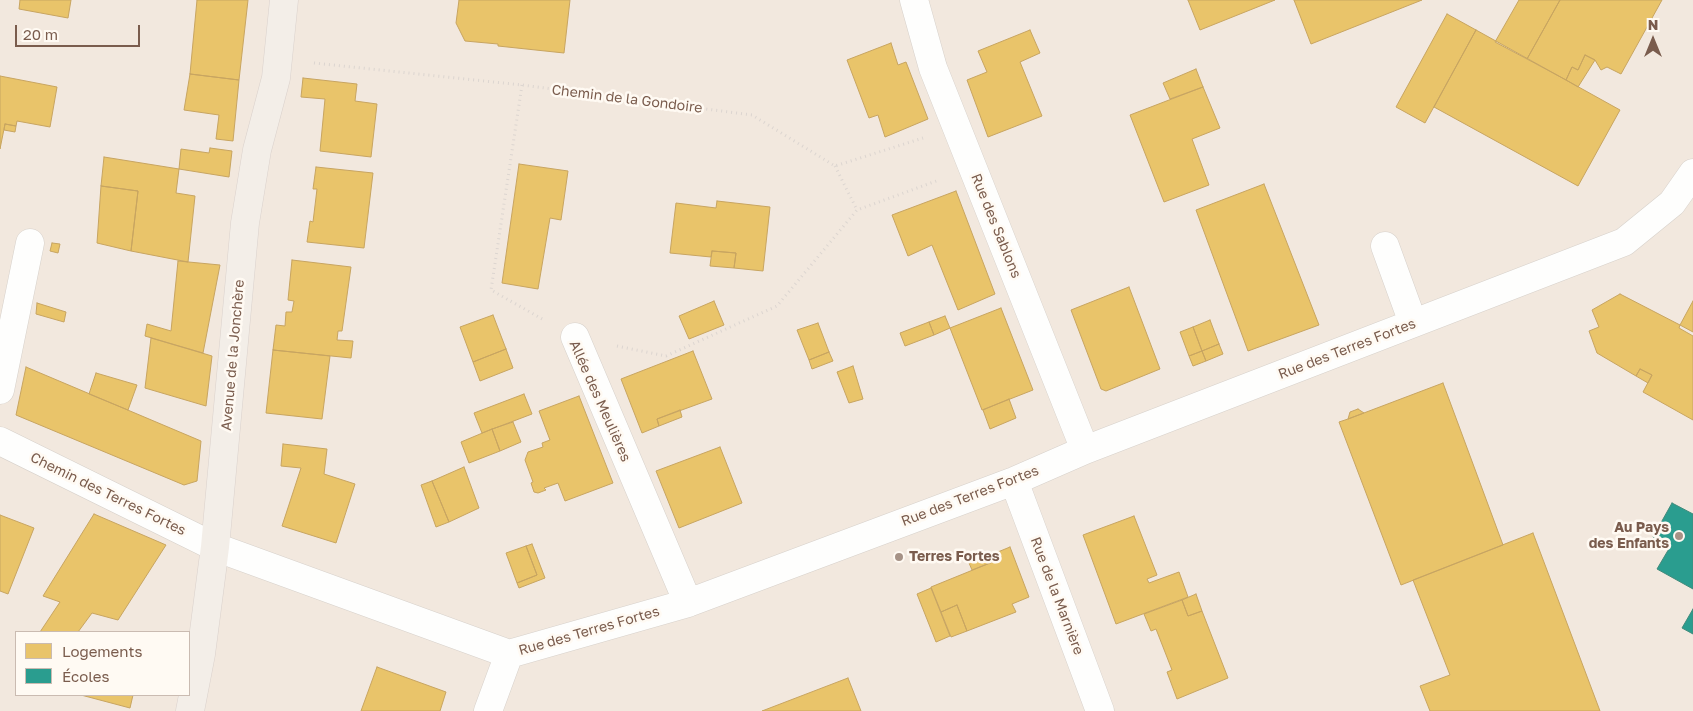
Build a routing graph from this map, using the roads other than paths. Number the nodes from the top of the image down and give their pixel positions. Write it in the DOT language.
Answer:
graph roads {
  1 [pos="284,0"];
  2 [pos="914,0"];
  3 [pos="1693,173"];
  4 [pos="30,243"];
  5 [pos="1385,246"];
  6 [pos="1413,323"];
  7 [pos="575,338"];
  8 [pos="0,390"];
  9 [pos="0,441"];
  10 [pos="1085,450"];
  11 [pos="1014,481"];
  12 [pos="215,547"];
  13 [pos="688,603"];
  14 [pos="509,654"];
  15 [pos="190,711"];
  16 [pos="488,711"];
  17 [pos="1100,711"];
  1 -- 12 [label="main road, Avenue de la Jonchère"];
  2 -- 10 [label="street, Rue des Sablons"];
  3 -- 6 [label="street, Rue des Terres Fortes"];
  4 -- 8 [label="street"];
  5 -- 6 [label="street"];
  6 -- 10 [label="street, Rue des Terres Fortes"];
  7 -- 13 [label="street, Allée des Meulières"];
  9 -- 12 [label="street, Chemin des Terres Fortes"];
  10 -- 11 [label="street, Rue des Terres Fortes"];
  11 -- 13 [label="street, Rue des Terres Fortes"];
  11 -- 17 [label="street, Rue de la Marnière"];
  12 -- 14 [label="street, Rue des Terres Fortes"];
  12 -- 15 [label="main road, Avenue de la Jonchère"];
  13 -- 14 [label="street, Rue des Terres Fortes"];
  14 -- 16 [label="street"];
}
